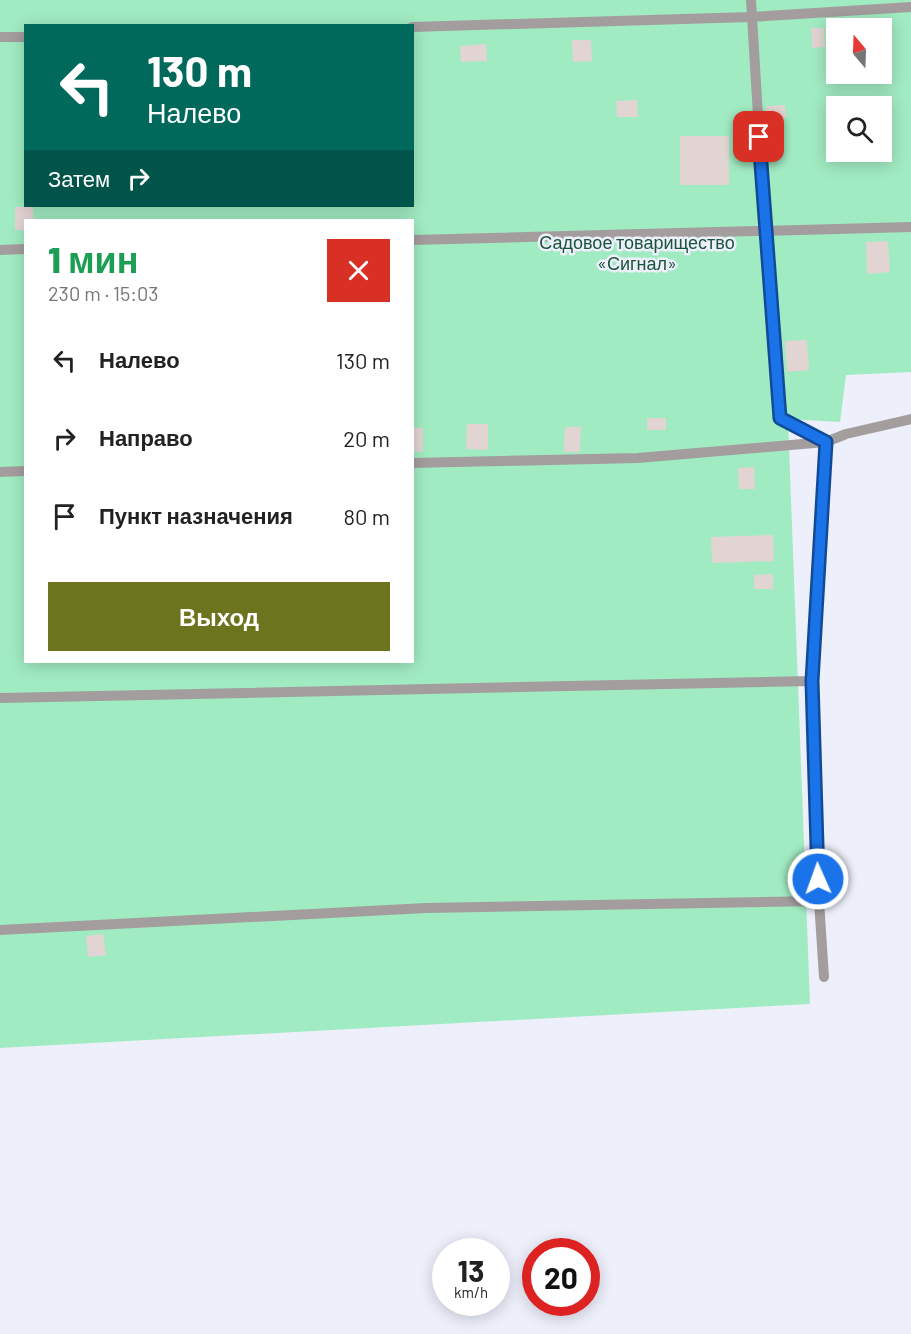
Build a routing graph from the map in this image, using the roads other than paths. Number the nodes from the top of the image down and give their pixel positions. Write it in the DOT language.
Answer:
graph roads {
  1 [pos="751,0"];
  2 [pos="911,7"];
  3 [pos="751,17"];
  4 [pos="414,27"];
  5 [pos="0,37"];
  6 [pos="24,37"];
  7 [pos="911,227"];
  8 [pos="765,232"];
  9 [pos="414,240"];
  10 [pos="24,249"];
  11 [pos="0,250"];
  12 [pos="911,419"];
  13 [pos="826,442"];
  14 [pos="414,463"];
  15 [pos="24,471"];
  16 [pos="0,472"];
  17 [pos="812,681"];
  18 [pos="0,698"];
  19 [pos="819,901"];
  20 [pos="0,930"];
  21 [pos="824,977"];
  1 -- 3 [label="lane"];
  2 -- 3 [label="lane"];
  3 -- 4 [label="lane"];
  3 -- 8 [label="lane"];
  5 -- 6 [label="lane"];
  7 -- 8 [label="lane"];
  8 -- 9 [label="lane"];
  8 -- 13 [label="lane"];
  10 -- 11 [label="lane"];
  12 -- 13 [label="lane"];
  13 -- 14 [label="lane"];
  13 -- 17 [label="lane"];
  15 -- 16 [label="lane"];
  17 -- 18 [label="lane"];
  17 -- 19 [label="lane"];
  19 -- 20 [label="lane"];
  19 -- 21 [label="lane"];
}
